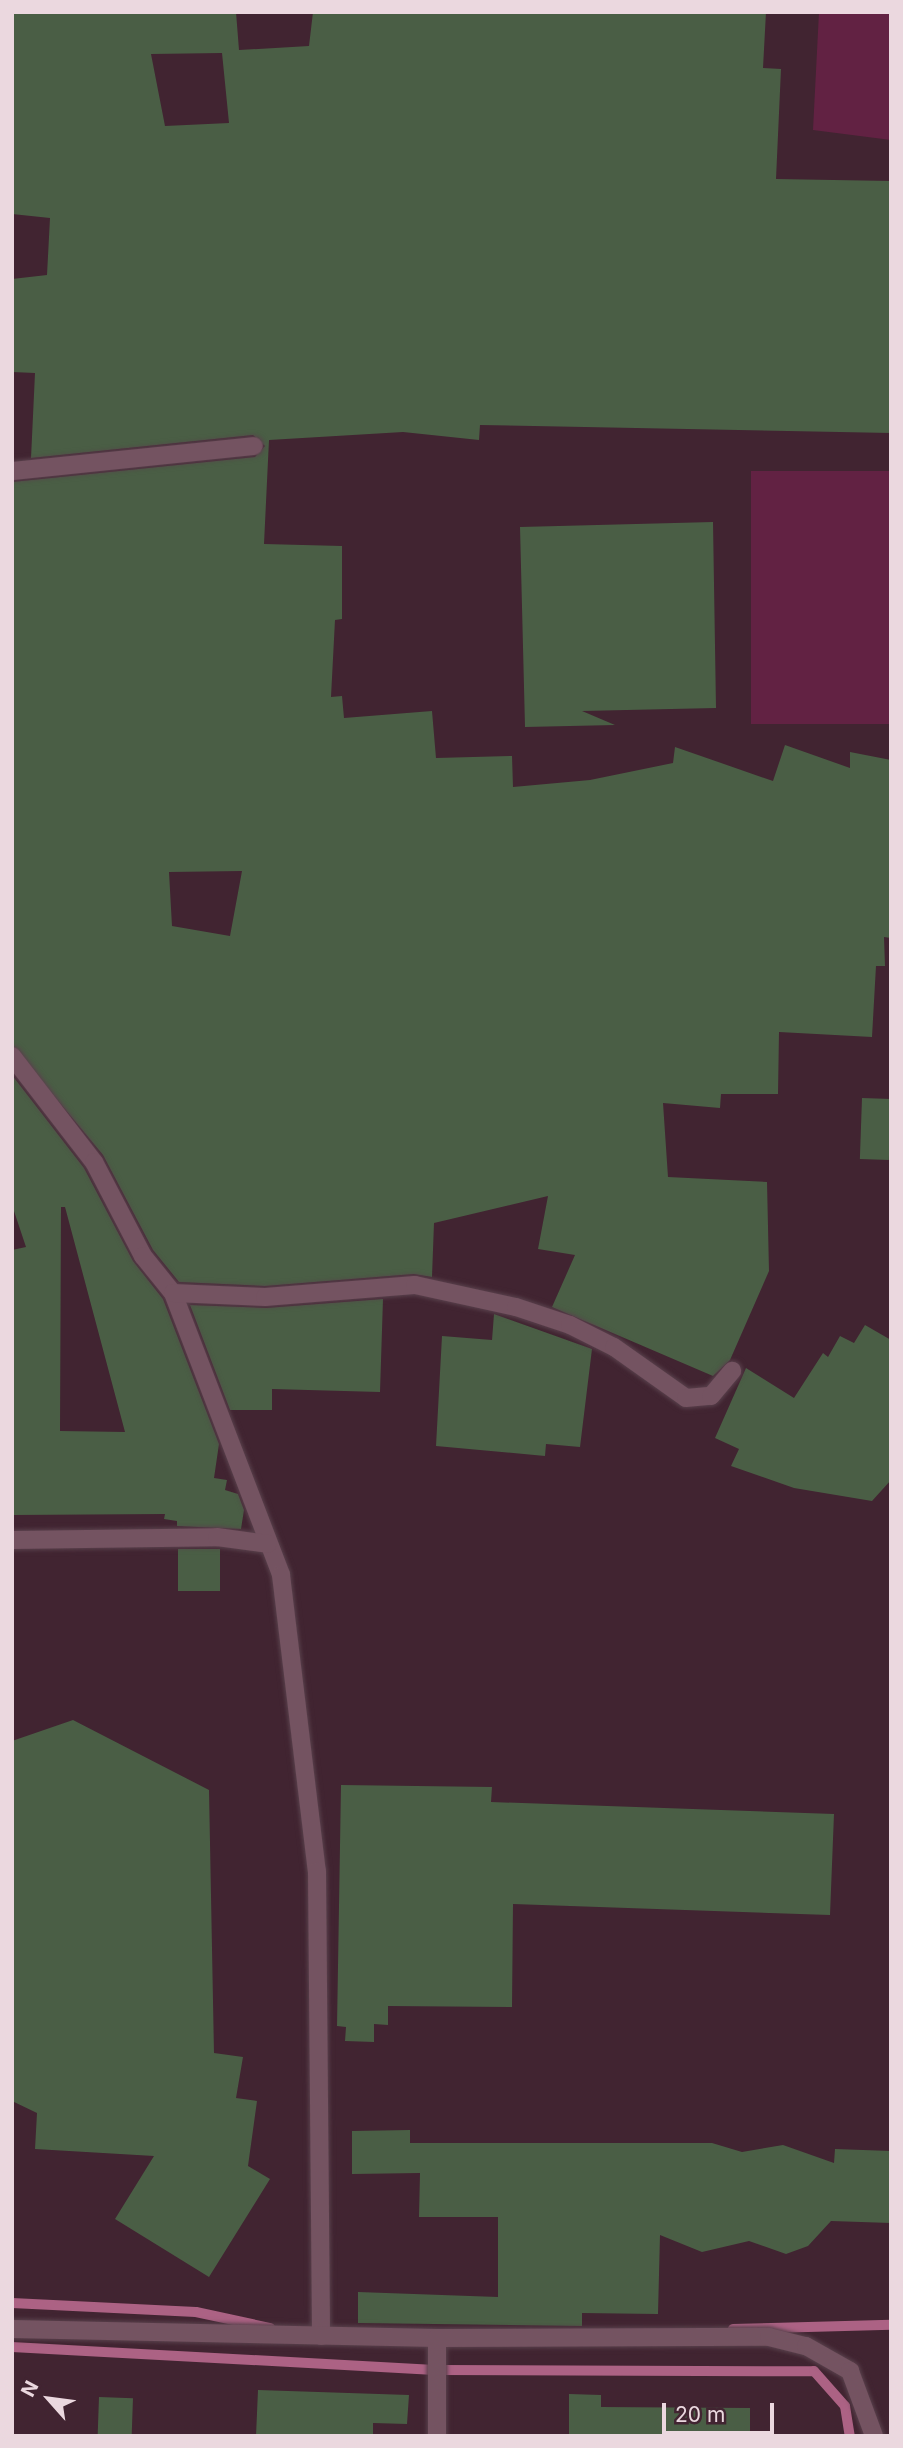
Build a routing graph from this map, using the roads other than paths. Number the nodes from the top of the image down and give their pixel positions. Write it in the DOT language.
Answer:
graph roads {
  1 [pos="254,446"];
  2 [pos="12,471"];
  3 [pos="12,1056"];
  4 [pos="173,1293"];
  5 [pos="732,1371"];
  6 [pos="12,1540"];
  7 [pos="268,1544"];
  8 [pos="12,2329"];
  9 [pos="321,2336"];
  10 [pos="437,2338"];
  11 [pos="437,2436"];
  12 [pos="874,2436"];
  1 -- 2 [label="street"];
  3 -- 4 [label="street"];
  4 -- 5 [label="street"];
  4 -- 7 [label="street"];
  6 -- 7 [label="street"];
  7 -- 9 [label="street"];
  8 -- 9 [label="street"];
  9 -- 10 [label="street"];
  10 -- 11 [label="street"];
  10 -- 12 [label="street"];
}
